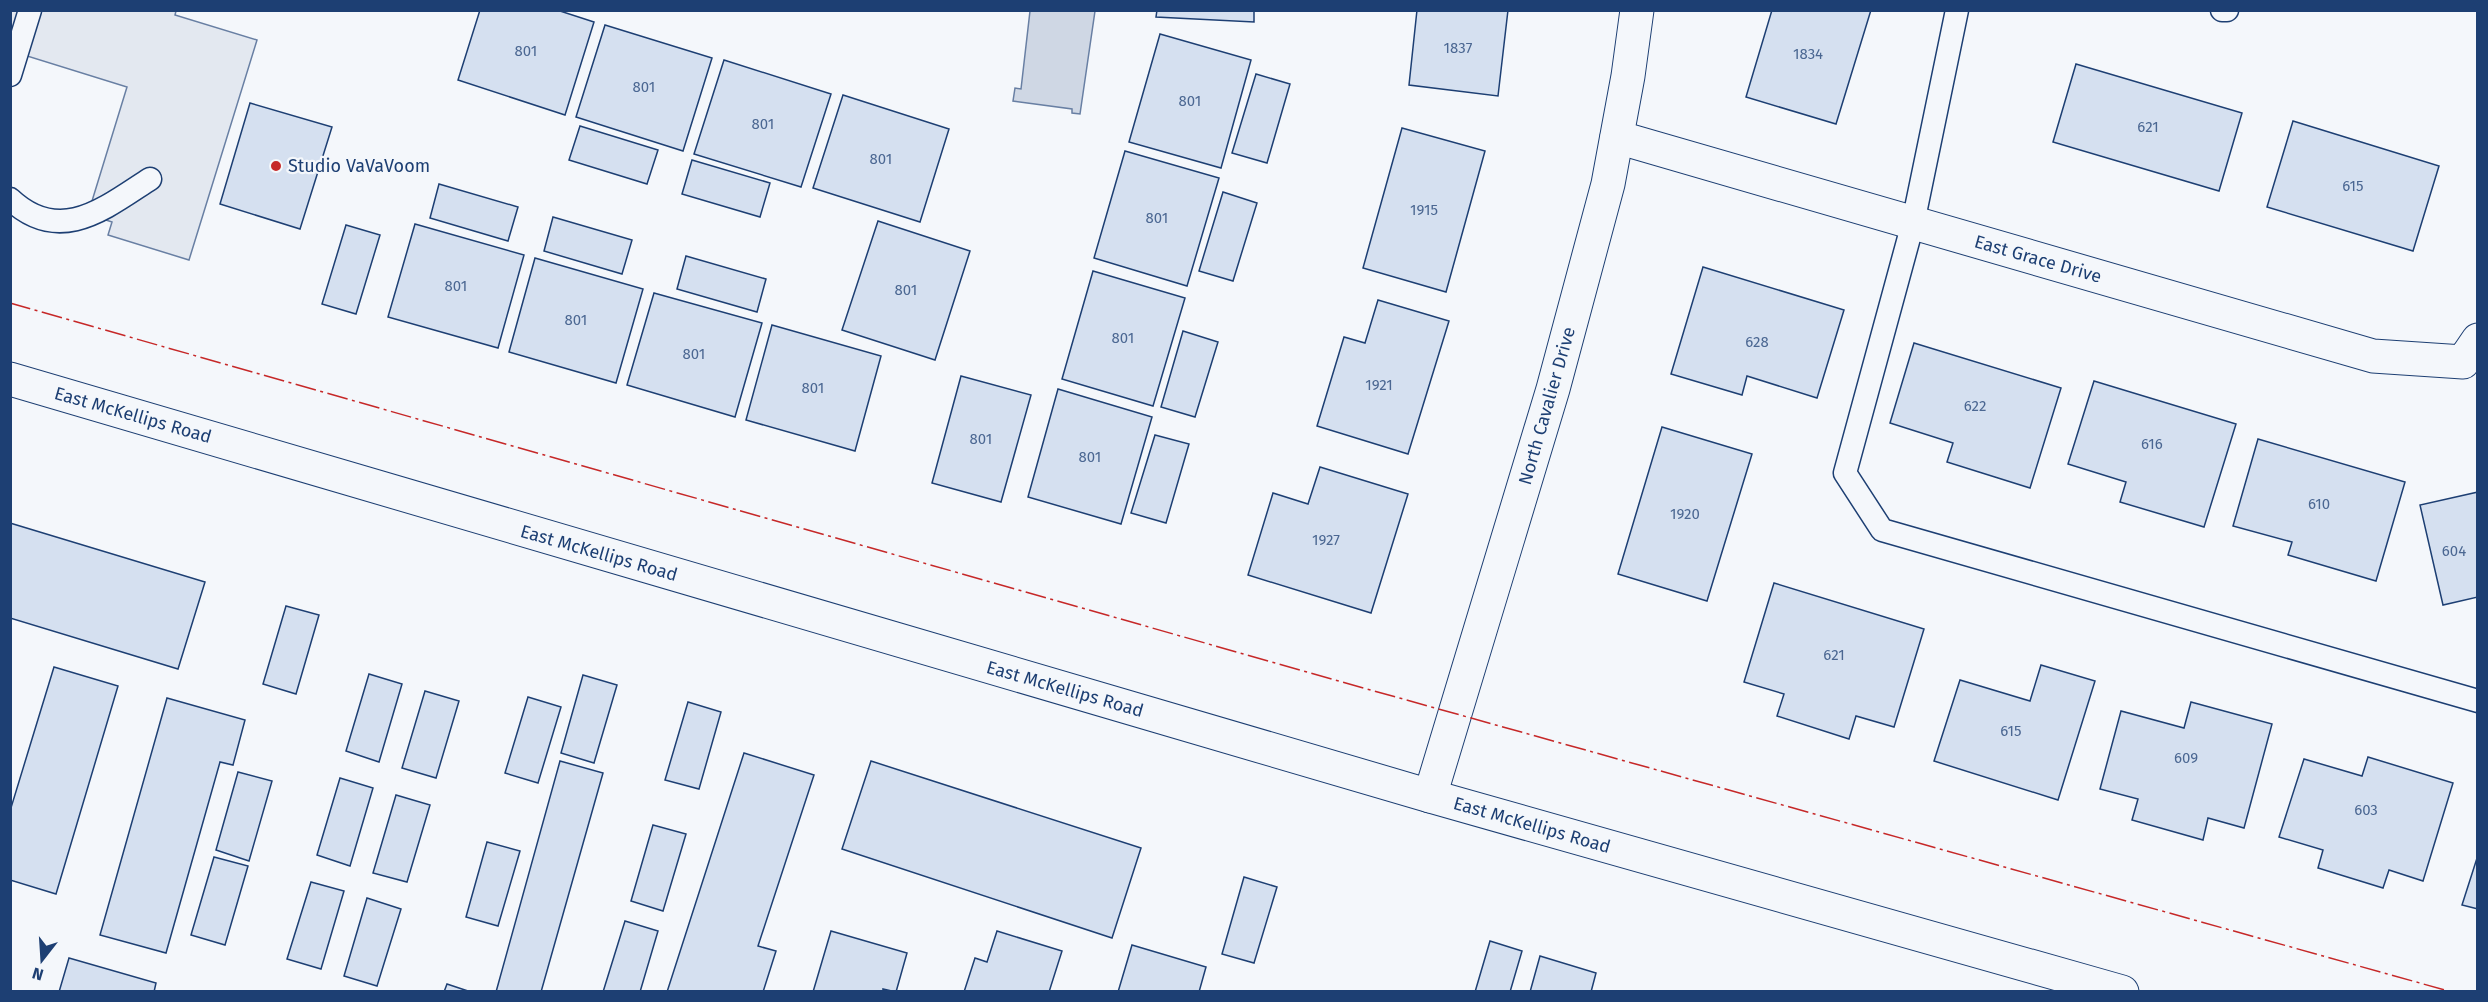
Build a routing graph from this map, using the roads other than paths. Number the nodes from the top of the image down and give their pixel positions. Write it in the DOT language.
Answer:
graph roads {
  1 [pos="30,10"];
  2 [pos="1637,10"];
  3 [pos="1957,10"];
  4 [pos="10,75"];
  5 [pos="1617,137"];
  6 [pos="150,179"];
  7 [pos="10,199"];
  8 [pos="1913,223"];
  9 [pos="2470,351"];
  10 [pos="10,379"];
  11 [pos="2478,701"];
  12 [pos="1430,796"];
  13 [pos="2122,992"];
  1 -- 4 [label="lane"];
  2 -- 5 [label="street, North Cavalier Drive"];
  3 -- 8 [label="lane"];
  5 -- 8 [label="street, East Grace Drive"];
  5 -- 12 [label="street, North Cavalier Drive"];
  6 -- 7 [label="lane"];
  8 -- 9 [label="street, East Grace Drive"];
  8 -- 11 [label="lane"];
  10 -- 12 [label="street, East McKellips Road"];
  12 -- 13 [label="street, East McKellips Road"];
}
